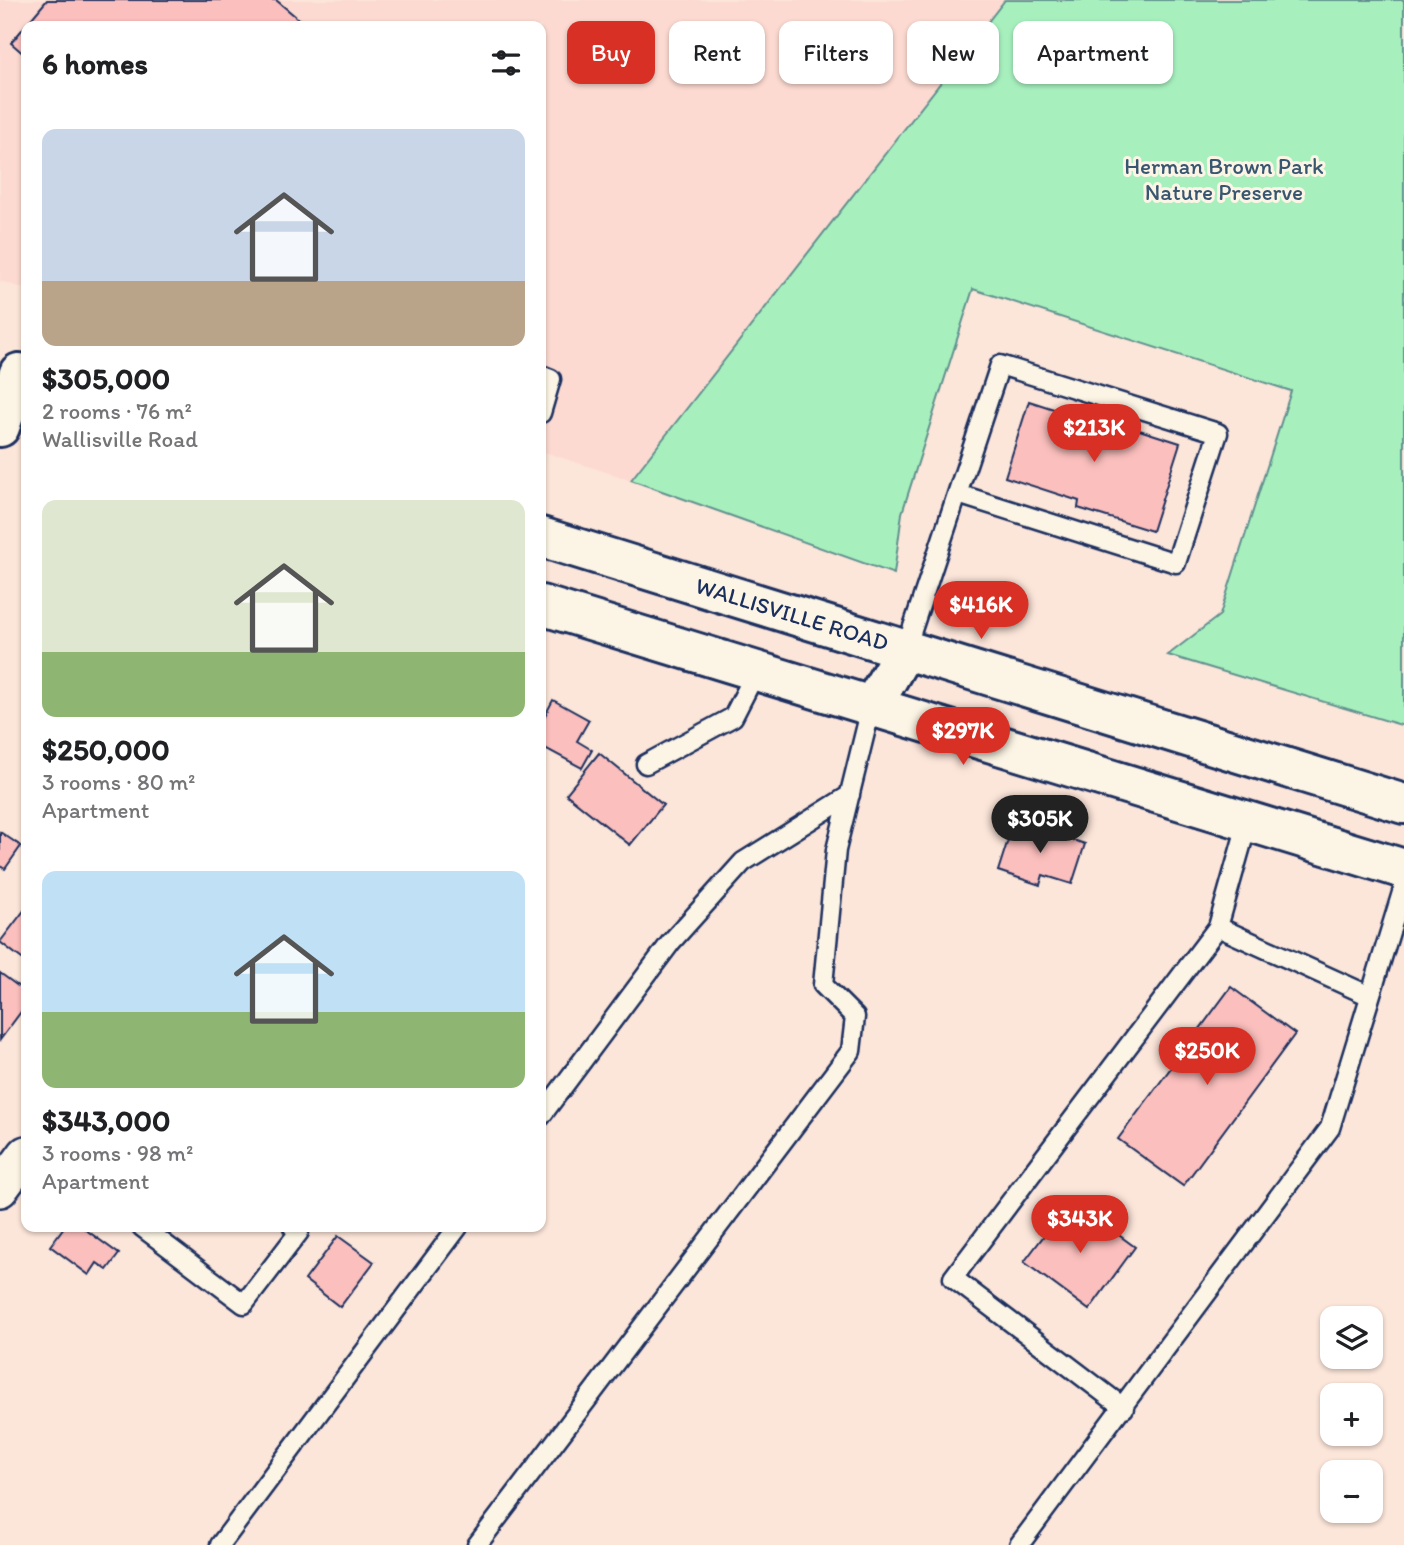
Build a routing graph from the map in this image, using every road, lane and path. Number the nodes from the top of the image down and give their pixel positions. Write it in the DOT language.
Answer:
graph roads {
  1 [pos="18,368"];
  2 [pos="546,377"];
  3 [pos="546,396"];
  4 [pos="0,427"];
  5 [pos="0,436"];
  6 [pos="21,442"];
  7 [pos="958,494"];
  8 [pos="546,539"];
  9 [pos="546,607"];
  10 [pos="906,649"];
  11 [pos="756,672"];
  12 [pos="871,708"];
  13 [pos="646,764"];
  14 [pos="849,795"];
  15 [pos="1404,804"];
  16 [pos="1248,821"];
  17 [pos="1404,869"];
  18 [pos="1404,886"];
  19 [pos="1218,927"];
  20 [pos="1370,996"];
  21 [pos="546,1109"];
  22 [pos="21,1161"];
  23 [pos="0,1189"];
  24 [pos="149,1232"];
  25 [pos="299,1232"];
  26 [pos="454,1232"];
  27 [pos="1124,1408"];
  28 [pos="220,1545"];
  29 [pos="477,1545"];
  30 [pos="1019,1545"];
  1 -- 4 [label="main road"];
  2 -- 3 [label="lane"];
  5 -- 6 [label="main road"];
  7 -- 7 [label="lane"];
  7 -- 10 [label="lane"];
  8 -- 10 [label="main road, WALLISVILLE ROAD"];
  9 -- 11 [label="main road"];
  10 -- 12 [label="main road"];
  10 -- 15 [label="main road, WALLISVILLE ROAD"];
  11 -- 12 [label="main road"];
  11 -- 13 [label="lane"];
  12 -- 14 [label="lane"];
  12 -- 16 [label="main road"];
  14 -- 21 [label="lane"];
  14 -- 29 [label="lane"];
  16 -- 17 [label="main road"];
  16 -- 19 [label="lane"];
  18 -- 20 [label="lane"];
  19 -- 20 [label="lane"];
  19 -- 27 [label="lane"];
  20 -- 27 [label="lane"];
  22 -- 23 [label="street"];
  24 -- 25 [label="lane"];
  26 -- 28 [label="lane"];
  27 -- 30 [label="lane"];
}
